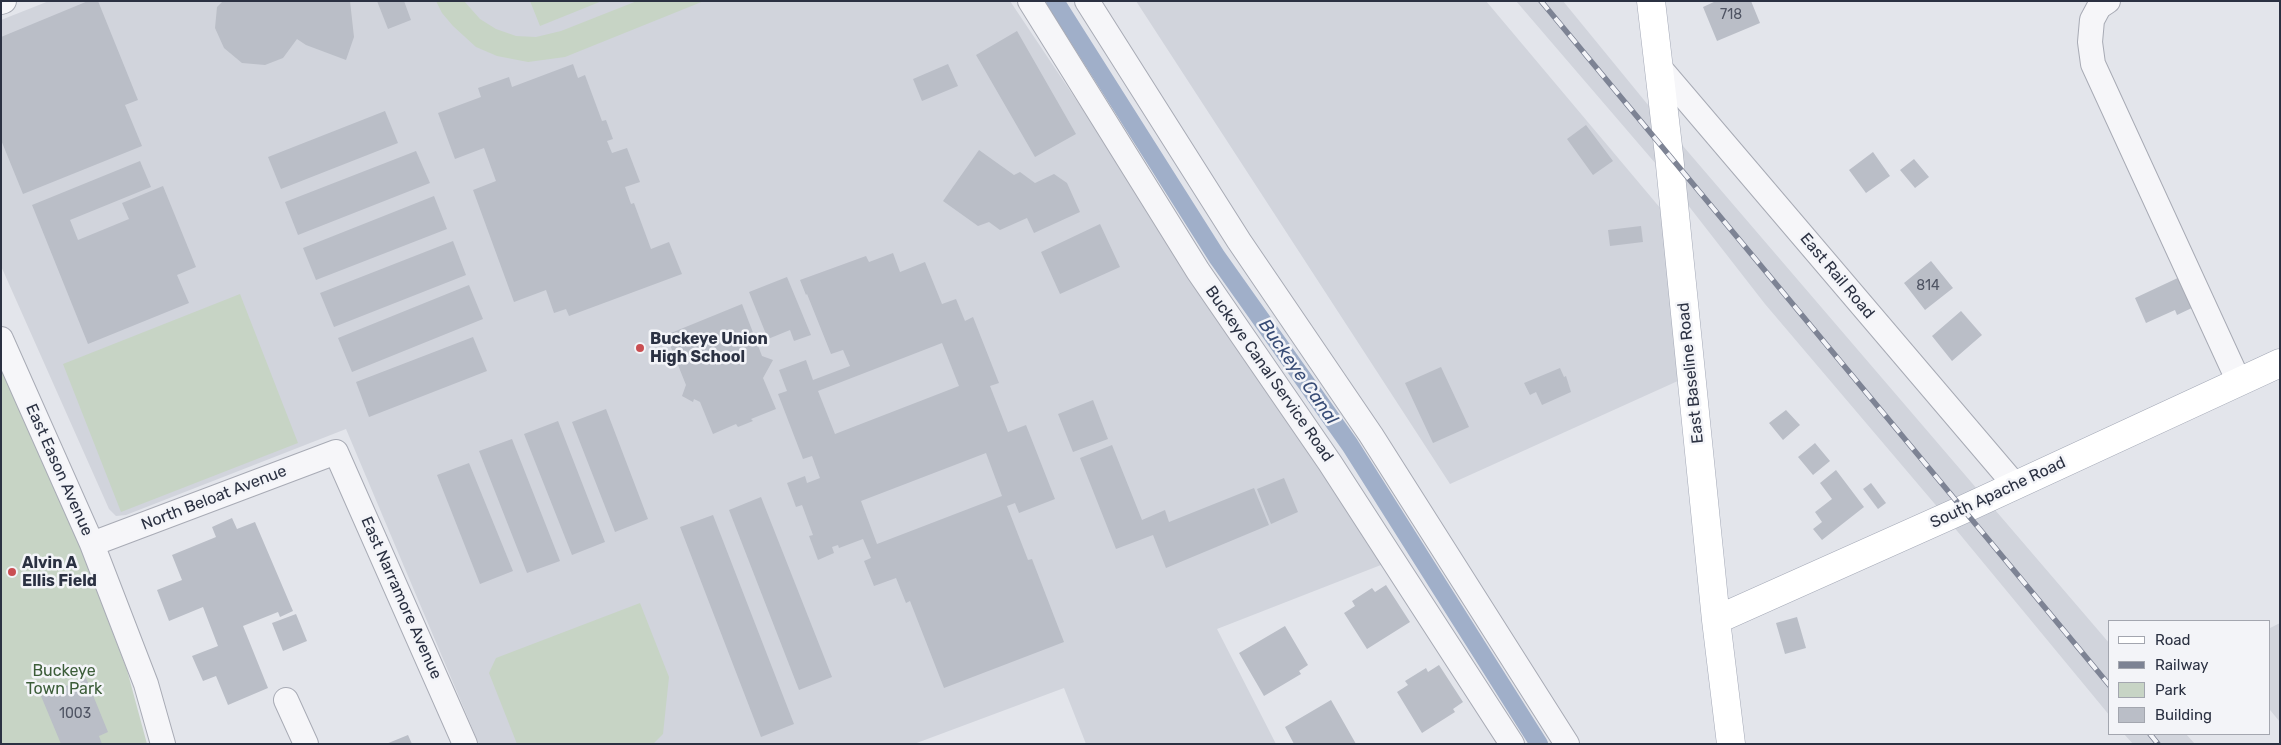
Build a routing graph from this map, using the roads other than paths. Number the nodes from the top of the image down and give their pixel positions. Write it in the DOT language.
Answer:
graph roads {
  1 [pos="1030,1"];
  2 [pos="1088,1"];
  3 [pos="1651,1"];
  4 [pos="2108,1"];
  5 [pos="1660,67"];
  6 [pos="1,339"];
  7 [pos="2280,363"];
  8 [pos="2239,382"];
  9 [pos="336,452"];
  10 [pos="2014,485"];
  11 [pos="92,544"];
  12 [pos="1716,620"];
  13 [pos="286,700"];
  14 [pos="163,744"];
  15 [pos="306,744"];
  16 [pos="465,744"];
  17 [pos="1512,744"];
  18 [pos="1567,744"];
  19 [pos="1731,744"];
  1 -- 17 [label="street, Buckeye Canal Service Road"];
  2 -- 18 [label="street"];
  3 -- 5 [label="main road, East Baseline Road"];
  4 -- 8 [label="street"];
  5 -- 10 [label="street, East Rail Road"];
  5 -- 12 [label="main road, East Baseline Road"];
  6 -- 11 [label="street, East Eason Avenue"];
  7 -- 8 [label="main road, South Apache Road"];
  8 -- 10 [label="main road, South Apache Road"];
  9 -- 11 [label="street, North Beloat Avenue"];
  9 -- 16 [label="street, East Narramore Avenue"];
  10 -- 12 [label="main road, South Apache Road"];
  11 -- 14 [label="street, East Eason Avenue"];
  12 -- 19 [label="main road, East Baseline Road"];
  13 -- 15 [label="street"];
}
